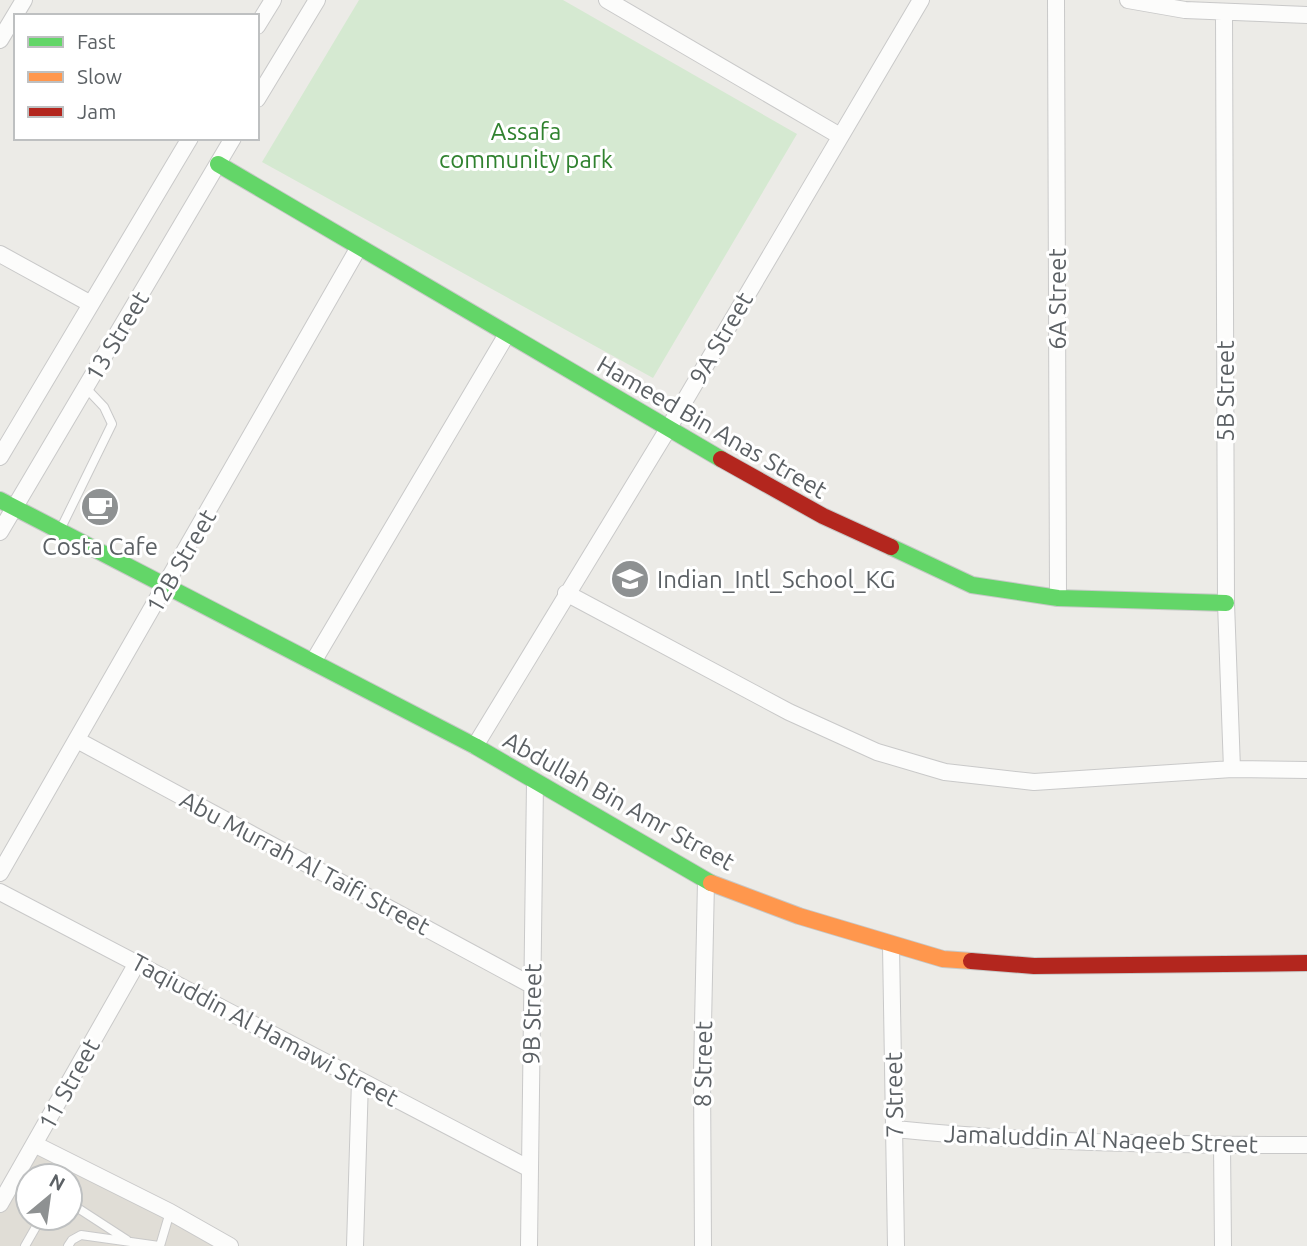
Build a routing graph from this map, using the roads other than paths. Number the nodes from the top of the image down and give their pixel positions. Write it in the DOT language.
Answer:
graph roads {
  1 [pos="24,0"];
  2 [pos="272,0"];
  3 [pos="317,0"];
  4 [pos="607,0"];
  5 [pos="921,0"];
  6 [pos="1056,0"];
  7 [pos="1128,0"];
  8 [pos="1224,13"];
  9 [pos="1307,15"];
  10 [pos="259,23"];
  11 [pos="3,29"];
  12 [pos="259,96"];
  13 [pos="840,136"];
  14 [pos="189,140"];
  15 [pos="232,140"];
  16 [pos="218,164"];
  17 [pos="359,247"];
  18 [pos="0,254"];
  19 [pos="91,304"];
  20 [pos="506,334"];
  21 [pos="86,388"];
  22 [pos="668,429"];
  23 [pos="0,457"];
  24 [pos="7,504"];
  25 [pos="60,531"];
  26 [pos="0,532"];
  27 [pos="166,586"];
  28 [pos="566,593"];
  29 [pos="1058,598"];
  30 [pos="1226,603"];
  31 [pos="313,662"];
  32 [pos="77,740"];
  33 [pos="475,746"];
  34 [pos="1232,769"];
  35 [pos="1307,770"];
  36 [pos="535,782"];
  37 [pos="0,873"];
  38 [pos="706,881"];
  39 [pos="0,892"];
  40 [pos="891,945"];
  41 [pos="1307,963"];
  42 [pos="137,964"];
  43 [pos="533,986"];
  44 [pos="360,1080"];
  45 [pos="895,1129"];
  46 [pos="36,1145"];
  47 [pos="1222,1145"];
  48 [pos="1307,1145"];
  49 [pos="530,1169"];
  50 [pos="0,1204"];
  51 [pos="170,1212"];
  52 [pos="84,1213"];
  53 [pos="127,1244"];
  54 [pos="68,1246"];
  55 [pos="160,1246"];
  56 [pos="230,1246"];
  57 [pos="355,1246"];
  58 [pos="529,1246"];
  59 [pos="704,1246"];
  60 [pos="896,1246"];
  61 [pos="1223,1246"];
  1 -- 11 [label="street"];
  2 -- 10 [label="street"];
  3 -- 12 [label="street"];
  4 -- 13 [label="street"];
  5 -- 13 [label="street, 9A Street"];
  6 -- 29 [label="street, 6A Street"];
  7 -- 8 [label="street"];
  8 -- 9 [label="street"];
  8 -- 30 [label="street, 5B Street"];
  13 -- 22 [label="street, 9A Street"];
  14 -- 19 [label="street, 13 Street"];
  15 -- 16 [label="street, 13 Street"];
  16 -- 17 [label="street, Hameed Bin Anas Street"];
  16 -- 21 [label="street, 13 Street"];
  17 -- 20 [label="street, Hameed Bin Anas Street"];
  17 -- 27 [label="street, 12B Street"];
  18 -- 19 [label="street"];
  19 -- 23 [label="street, 13 Street"];
  20 -- 22 [label="street, Hameed Bin Anas Street"];
  20 -- 31 [label="street"];
  21 -- 24 [label="street, 13 Street"];
  21 -- 25 [label="lane"];
  22 -- 28 [label="street, 9A Street"];
  22 -- 29 [label="street, Hameed Bin Anas Street"];
  24 -- 25 [label="street, Abdullah Bin Amr Street"];
  24 -- 26 [label="street, 13 Street"];
  25 -- 27 [label="street, Abdullah Bin Amr Street"];
  27 -- 31 [label="street, Abdullah Bin Amr Street"];
  27 -- 32 [label="street, 12B Street"];
  28 -- 33 [label="street, 9A Street"];
  28 -- 34 [label="street"];
  29 -- 30 [label="street, Hameed Bin Anas Street"];
  30 -- 34 [label="street, 5B Street"];
  31 -- 33 [label="street, Abdullah Bin Amr Street"];
  32 -- 37 [label="street, 12B Street"];
  32 -- 43 [label="street, Abu Murrah Al Taifi Street"];
  33 -- 36 [label="street, Abdullah Bin Amr Street"];
  34 -- 35 [label="street"];
  36 -- 38 [label="street, Abdullah Bin Amr Street"];
  36 -- 43 [label="street, 9B Street"];
  38 -- 40 [label="street, Abdullah Bin Amr Street"];
  38 -- 59 [label="street, 8 Street"];
  39 -- 42 [label="street, Taqiuddin Al Hamawi Street"];
  40 -- 41 [label="street, Abdullah Bin Amr Street"];
  40 -- 45 [label="street, 7 Street"];
  42 -- 44 [label="street, Taqiuddin Al Hamawi Street"];
  42 -- 46 [label="street, 11 Street"];
  43 -- 49 [label="street, 9B Street"];
  44 -- 49 [label="street, Taqiuddin Al Hamawi Street"];
  44 -- 57 [label="street"];
  45 -- 47 [label="street, Jamaluddin Al Naqeeb Street"];
  45 -- 60 [label="street, 7 Street"];
  46 -- 50 [label="street, 11 Street"];
  46 -- 51 [label="street"];
  47 -- 48 [label="street, Jamaluddin Al Naqeeb Street"];
  47 -- 61 [label="street"];
  49 -- 58 [label="street, 9B Street"];
  51 -- 55 [label="lane"];
  51 -- 56 [label="street"];
  52 -- 53 [label="lane"];
  53 -- 54 [label="lane"];
  53 -- 55 [label="lane"];
}
